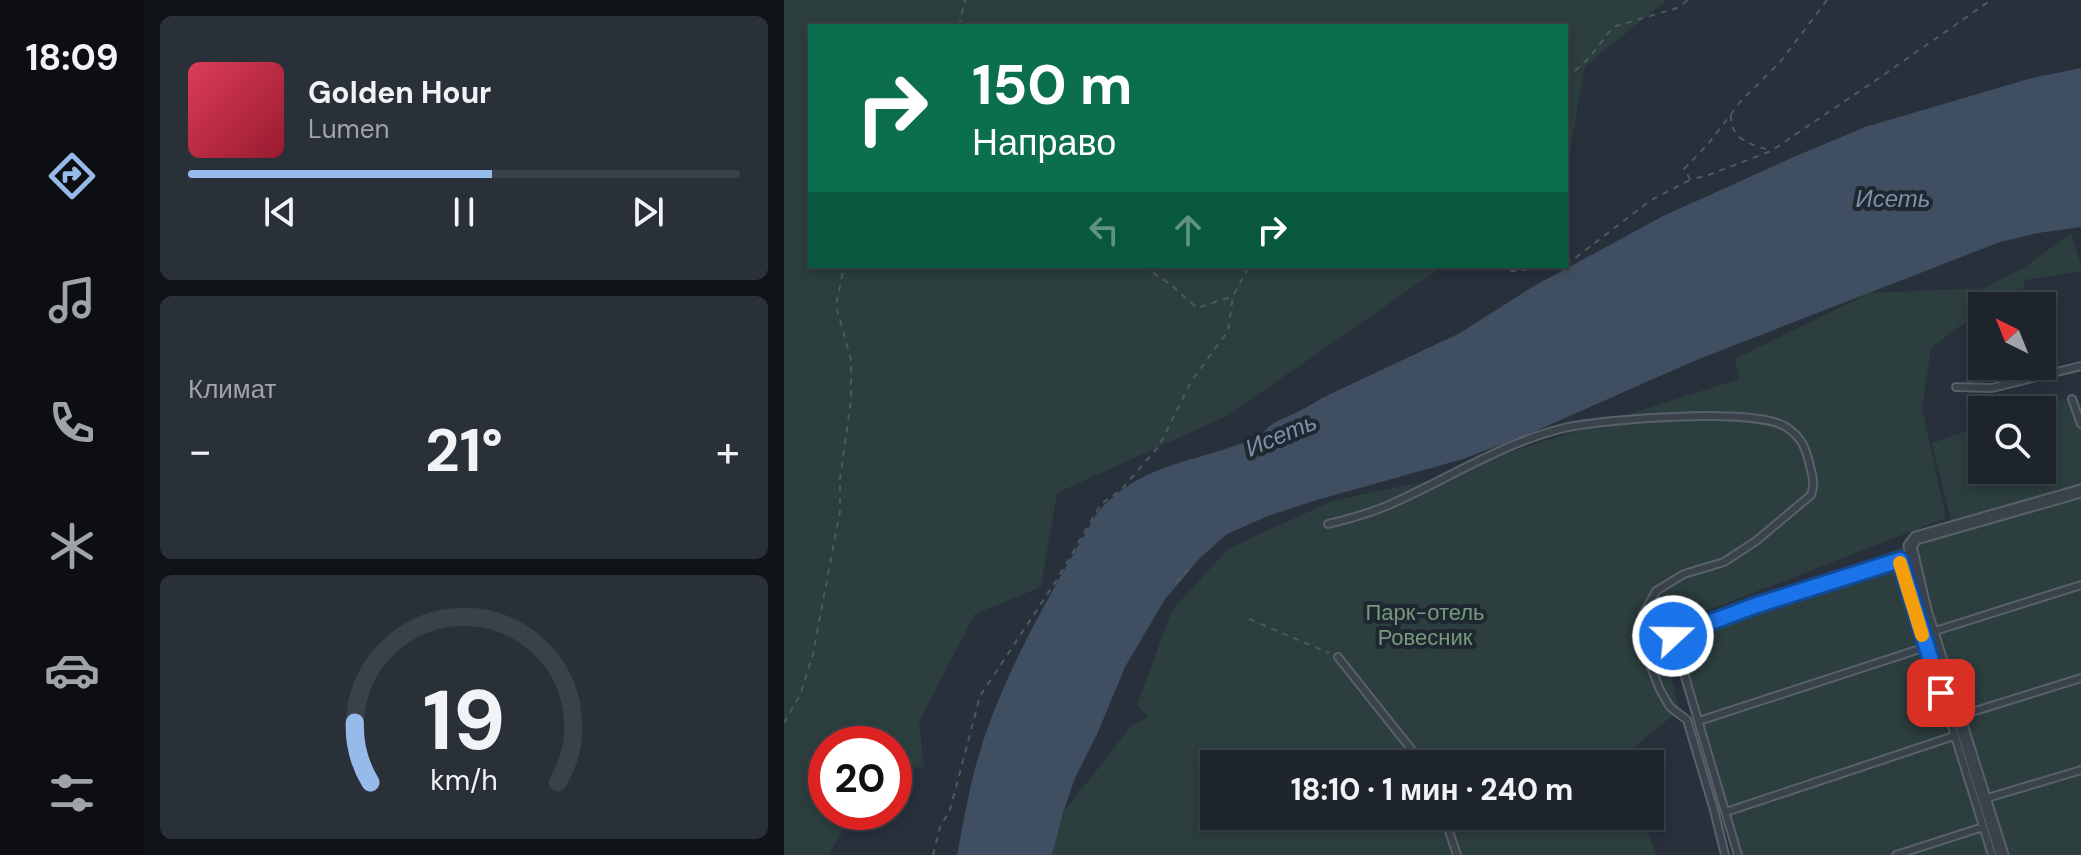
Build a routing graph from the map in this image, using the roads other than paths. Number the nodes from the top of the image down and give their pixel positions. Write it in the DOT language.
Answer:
graph roads {
  1 [pos="2081,366"];
  2 [pos="1956,387"];
  3 [pos="2072,399"];
  4 [pos="2081,424"];
  5 [pos="2081,491"];
  6 [pos="1328,524"];
  7 [pos="2081,585"];
  8 [pos="1932,632"];
  9 [pos="1926,647"];
  10 [pos="1338,657"];
  11 [pos="2081,678"];
  12 [pos="1959,716"];
  13 [pos="1699,721"];
  14 [pos="1954,736"];
  15 [pos="1412,750"];
  16 [pos="2081,770"];
  17 [pos="1984,799"];
  18 [pos="1726,812"];
  19 [pos="1983,827"];
  20 [pos="1449,830"];
  21 [pos="1457,855"];
  22 [pos="1725,855"];
  23 [pos="1738,855"];
  24 [pos="1896,855"];
  25 [pos="1992,855"];
  26 [pos="2002,855"];
  1 -- 2 [label="lane"];
  3 -- 4 [label="lane"];
  5 -- 8 [label="street"];
  6 -- 22 [label="lane"];
  7 -- 8 [label="lane"];
  8 -- 12 [label="street"];
  9 -- 13 [label="lane"];
  9 -- 13 [label="lane"];
  9 -- 14 [label="lane"];
  10 -- 15 [label="lane"];
  11 -- 12 [label="lane"];
  12 -- 17 [label="street"];
  13 -- 18 [label="lane"];
  14 -- 18 [label="lane"];
  14 -- 19 [label="lane"];
  16 -- 17 [label="lane"];
  17 -- 26 [label="street"];
  18 -- 23 [label="lane"];
  19 -- 24 [label="lane"];
  19 -- 25 [label="lane"];
  20 -- 21 [label="lane"];
}
